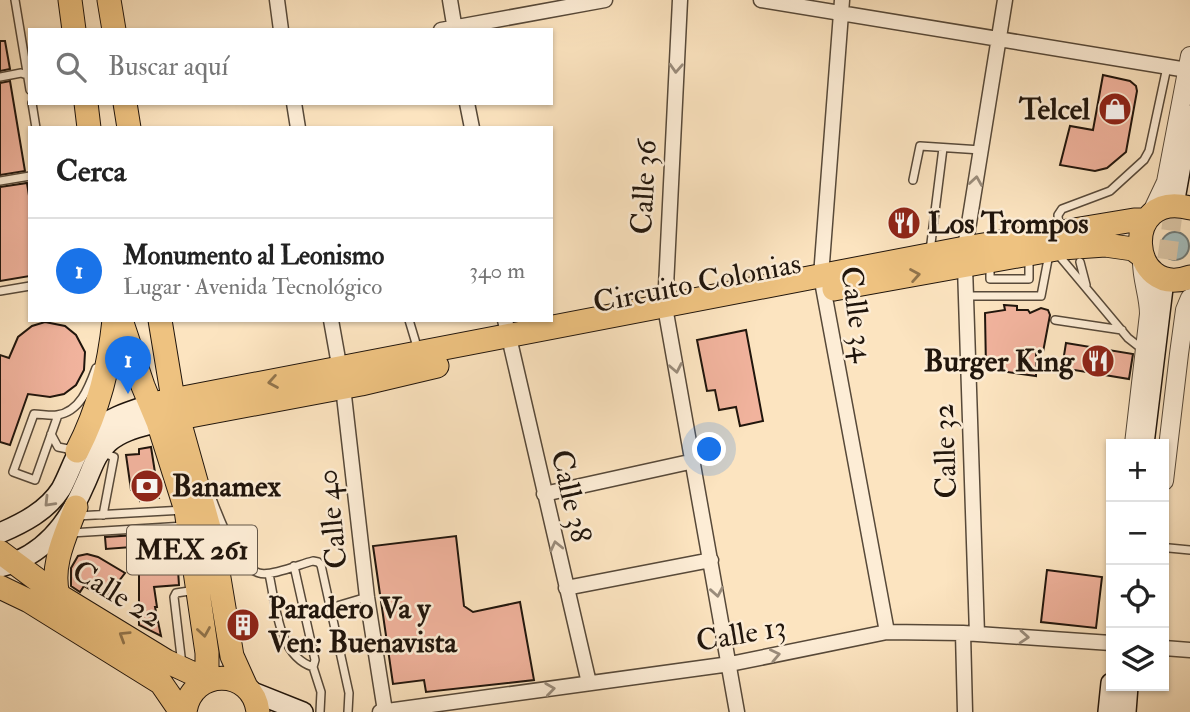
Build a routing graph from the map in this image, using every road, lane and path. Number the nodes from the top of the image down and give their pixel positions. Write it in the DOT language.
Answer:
graph roads {
  1 [pos="15,0"];
  2 [pos="70,0"];
  3 [pos="277,0"];
  4 [pos="450,0"];
  5 [pos="604,0"];
  6 [pos="680,0"];
  7 [pos="761,0"];
  8 [pos="1005,0"];
  9 [pos="109,1"];
  10 [pos="841,7"];
  11 [pos="74,28"];
  12 [pos="114,28"];
  13 [pos="282,28"];
  14 [pos="450,28"];
  15 [pos="455,28"];
  16 [pos="999,40"];
  17 [pos="1189,63"];
  18 [pos="1167,67"];
  19 [pos="27,75"];
  20 [pos="0,77"];
  21 [pos="28,79"];
  22 [pos="32,105"];
  23 [pos="86,105"];
  24 [pos="125,105"];
  25 [pos="294,105"];
  26 [pos="467,105"];
  27 [pos="1190,115"];
  28 [pos="36,126"];
  29 [pos="89,126"];
  30 [pos="129,126"];
  31 [pos="298,126"];
  32 [pos="471,126"];
  33 [pos="943,148"];
  34 [pos="981,150"];
  35 [pos="28,176"];
  36 [pos="913,180"];
  37 [pos="0,181"];
  38 [pos="1185,197"];
  39 [pos="1148,219"];
  40 [pos="1050,248"];
  41 [pos="929,255"];
  42 [pos="1141,256"];
  43 [pos="965,258"];
  44 [pos="1080,262"];
  45 [pos="822,284"];
  46 [pos="28,286"];
  47 [pos="1087,288"];
  48 [pos="1179,288"];
  49 [pos="0,291"];
  50 [pos="966,296"];
  51 [pos="666,314"];
  52 [pos="1055,320"];
  53 [pos="112,322"];
  54 [pos="113,322"];
  55 [pos="122,322"];
  56 [pos="160,322"];
  57 [pos="331,322"];
  58 [pos="409,322"];
  59 [pos="1123,330"];
  60 [pos="507,335"];
  61 [pos="1145,352"];
  62 [pos="419,354"];
  63 [pos="1184,356"];
  64 [pos="342,378"];
  65 [pos="58,415"];
  66 [pos="169,415"];
  67 [pos="51,433"];
  68 [pos="1135,439"];
  69 [pos="1145,439"];
  70 [pos="1158,439"];
  71 [pos="1169,450"];
  72 [pos="77,451"];
  73 [pos="108,454"];
  74 [pos="694,461"];
  75 [pos="544,494"];
  76 [pos="103,515"];
  77 [pos="188,518"];
  78 [pos="72,519"];
  79 [pos="0,533"];
  80 [pos="1169,548"];
  81 [pos="1190,550"];
  82 [pos="711,560"];
  83 [pos="5,561"];
  84 [pos="294,566"];
  85 [pos="269,573"];
  86 [pos="0,587"];
  87 [pos="566,588"];
  88 [pos="197,590"];
  89 [pos="58,594"];
  90 [pos="367,597"];
  91 [pos="330,608"];
  92 [pos="887,632"];
  93 [pos="970,633"];
  94 [pos="1106,643"];
  95 [pos="1169,648"];
  96 [pos="1190,650"];
  97 [pos="730,664"];
  98 [pos="313,667"];
  99 [pos="183,669"];
  100 [pos="206,682"];
  101 [pos="589,683"];
  102 [pos="1110,691"];
  103 [pos="1127,691"];
  104 [pos="251,696"];
  105 [pos="436,709"];
  106 [pos="183,712"];
  107 [pos="303,712"];
  108 [pos="320,712"];
  109 [pos="348,712"];
  110 [pos="382,712"];
  111 [pos="737,712"];
  112 [pos="965,712"];
  113 [pos="1108,712"];
  114 [pos="1125,712"];
  1 -- 19 [label="lane"];
  2 -- 11 [label="main road"];
  3 -- 13 [label="street"];
  4 -- 14 [label="street"];
  5 -- 15 [label="street"];
  6 -- 51 [label="street, Calle 36, one-way"];
  7 -- 10 [label="street"];
  8 -- 16 [label="street, Calle 32"];
  9 -- 12 [label="main road"];
  10 -- 16 [label="street"];
  10 -- 45 [label="street, Calle 34"];
  16 -- 18 [label="street"];
  16 -- 34 [label="street, Calle 32"];
  17 -- 18 [label="street"];
  17 -- 39 [label="street"];
  18 -- 40 [label="lane"];
  19 -- 20 [label="lane"];
  19 -- 21 [label="lane"];
  22 -- 28 [label="lane"];
  23 -- 29 [label="main road"];
  24 -- 30 [label="main road"];
  25 -- 31 [label="street"];
  26 -- 32 [label="street"];
  27 -- 38 [label="main road"];
  33 -- 34 [label="lane"];
  33 -- 36 [label="lane"];
  33 -- 41 [label="lane"];
  43 -- 34 [label="street, Calle 32, one-way"];
  35 -- 37 [label="lane"];
  38 -- 39 [label="main road, Circuito Colonias"];
  39 -- 40 [label="main road, Circuito Colonias"];
  39 -- 42 [label="main road"];
  40 -- 42 [label="main road, Circuito Colonias"];
  40 -- 43 [label="main road, Circuito Colonias"];
  40 -- 43 [label="main road, Circuito Colonias"];
  40 -- 47 [label="lane"];
  40 -- 50 [label="lane"];
  41 -- 43 [label="main road, Circuito Colonias"];
  41 -- 45 [label="main road, Circuito Colonias"];
  42 -- 48 [label="main road"];
  42 -- 61 [label="street"];
  45 -- 43 [label="main road, Circuito Colonias, one-way"];
  43 -- 50 [label="street, Calle 32"];
  44 -- 47 [label="lane"];
  45 -- 51 [label="main road, Circuito Colonias"];
  45 -- 92 [label="street, Calle 34"];
  46 -- 49 [label="lane"];
  47 -- 59 [label="lane"];
  48 -- 63 [label="street"];
  48 -- 69 [label="main road"];
  48 -- 70 [label="main road"];
  50 -- 93 [label="street, Calle 32"];
  51 -- 60 [label="main road, Circuito Colonias"];
  51 -- 74 [label="street, Calle 36, one-way"];
  52 -- 59 [label="lane"];
  53 -- 65 [label="lane"];
  54 -- 72 [label="main road"];
  55 -- 66 [label="main road, MEX 261"];
  56 -- 66 [label="main road, MEX 261"];
  57 -- 64 [label="street, Calle 40"];
  58 -- 62 [label="lane"];
  59 -- 61 [label="lane"];
  60 -- 62 [label="main road, Circuito Colonias"];
  60 -- 64 [label="main road, Circuito Colonias"];
  60 -- 75 [label="street, Calle 38"];
  61 -- 68 [label="street"];
  62 -- 64 [label="main road, Circuito Colonias"];
  63 -- 71 [label="street"];
  64 -- 66 [label="main road, Circuito Colonias"];
  64 -- 90 [label="street, Calle 40"];
  65 -- 67 [label="lane"];
  65 -- 67 [label="lane"];
  66 -- 72 [label="main road, Circuito Colonias"];
  66 -- 73 [label="main road, Circuito Colonias"];
  66 -- 77 [label="main road, MEX 261"];
  66 -- 85 [label="lane"];
  66 -- 104 [label="main road, MEX 261"];
  67 -- 72 [label="lane"];
  72 -- 79 [label="main road, Circuito Colonias, one-way"];
  73 -- 76 [label="lane"];
  73 -- 78 [label="main road, Circuito Colonias"];
  74 -- 75 [label="street"];
  74 -- 82 [label="street, Calle 36"];
  87 -- 75 [label="street, Calle 38, one-way"];
  76 -- 77 [label="lane"];
  76 -- 78 [label="lane"];
  77 -- 78 [label="lane"];
  77 -- 88 [label="main road, MEX 261"];
  78 -- 83 [label="main road, Circuito Colonias"];
  78 -- 89 [label="main road"];
  80 -- 81 [label="lane"];
  82 -- 87 [label="street"];
  82 -- 97 [label="street, Calle 36, one-way"];
  83 -- 89 [label="main road, Calle 22"];
  84 -- 85 [label="lane"];
  84 -- 91 [label="lane"];
  84 -- 98 [label="lane"];
  85 -- 98 [label="lane"];
  86 -- 106 [label="main road, Calle 22"];
  87 -- 101 [label="street, Calle 38"];
  88 -- 99 [label="lane"];
  88 -- 100 [label="main road, MEX 261, one-way"];
  99 -- 89 [label="main road, Calle 22, one-way"];
  90 -- 91 [label="lane"];
  90 -- 110 [label="street, Calle 40"];
  91 -- 109 [label="lane"];
  92 -- 93 [label="street, Calle 13"];
  97 -- 92 [label="street, Calle 13, one-way"];
  93 -- 94 [label="street, Calle 13, one-way"];
  93 -- 112 [label="street, Calle 32"];
  95 -- 96 [label="street"];
  97 -- 101 [label="street, Calle 13"];
  97 -- 111 [label="street, Calle 36"];
  98 -- 108 [label="lane"];
  99 -- 100 [label="main road, Calle 22"];
  100 -- 104 [label="main road"];
  100 -- 106 [label="main road"];
  105 -- 101 [label="street, Calle 13, one-way"];
  102 -- 113 [label="main road"];
  103 -- 114 [label="main road"];
  104 -- 107 [label="main road"];
  105 -- 110 [label="street, Calle 13"];
}
